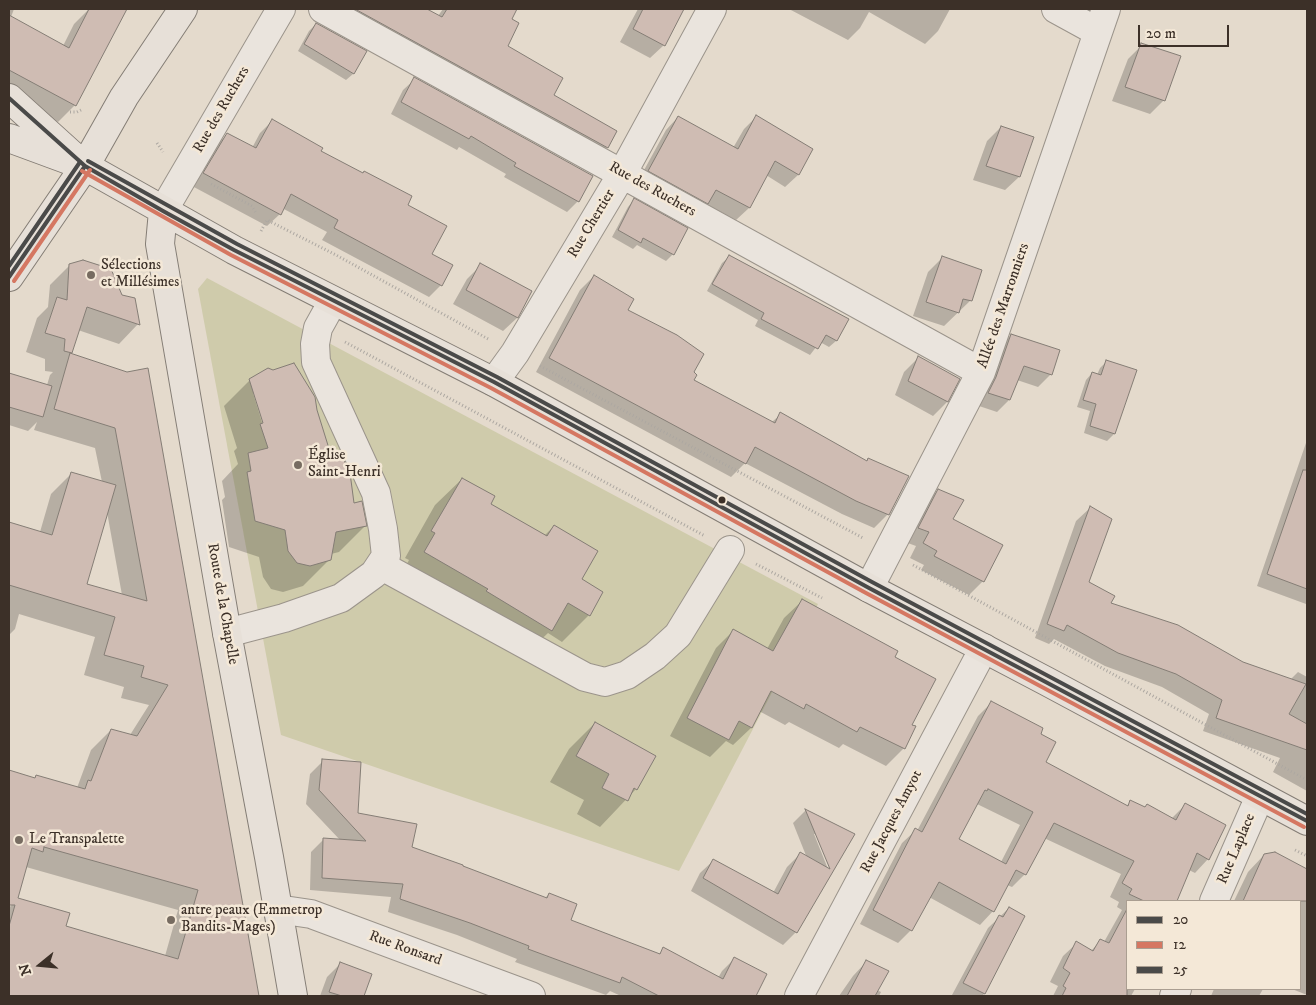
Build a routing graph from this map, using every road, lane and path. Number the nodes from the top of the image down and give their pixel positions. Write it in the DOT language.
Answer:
graph roads {
  1 [pos="183,9"];
  2 [pos="281,9"];
  3 [pos="323,9"];
  4 [pos="712,9"];
  5 [pos="1056,9"];
  6 [pos="1102,20"];
  7 [pos="9,98"];
  8 [pos="9,138"];
  9 [pos="85,166"];
  10 [pos="622,174"];
  11 [pos="162,211"];
  12 [pos="267,220"];
  13 [pos="9,277"];
  14 [pos="333,301"];
  15 [pos="515,353"];
  16 [pos="981,372"];
  17 [pos="494,382"];
  18 [pos="730,550"];
  19 [pos="888,552"];
  20 [pos="380,565"];
  21 [pos="869,588"];
  22 [pos="227,632"];
  23 [pos="984,648"];
  24 [pos="1307,780"];
  25 [pos="1260,796"];
  26 [pos="1307,821"];
  27 [pos="1214,900"];
  28 [pos="277,909"];
  29 [pos="293,996"];
  30 [pos="531,996"];
  31 [pos="799,996"];
  1 -- 9 [label="main road"];
  2 -- 11 [label="street, Rue des Ruchers"];
  3 -- 10 [label="street, Rue des Ruchers"];
  4 -- 10 [label="street, Rue Chertier"];
  5 -- 6 [label="street"];
  6 -- 16 [label="street, Allée des Marronniers"];
  7 -- 9 [label="main road"];
  8 -- 9 [label="main road"];
  9 -- 11 [label="main road"];
  9 -- 13 [label="main road"];
  10 -- 15 [label="street, Rue Chertier"];
  10 -- 16 [label="street, Rue des Ruchers"];
  11 -- 14 [label="main road"];
  11 -- 22 [label="main road, Route de la Chapelle"];
  12 -- 15 [label="path"];
  14 -- 17 [label="main road"];
  14 -- 20 [label="street"];
  15 -- 17 [label="street, Rue Chertier"];
  15 -- 19 [label="path"];
  16 -- 19 [label="street, Allée des Marronniers"];
  17 -- 21 [label="main road"];
  18 -- 20 [label="street"];
  19 -- 21 [label="street, Allée des Marronniers"];
  19 -- 24 [label="path"];
  20 -- 22 [label="street"];
  21 -- 23 [label="main road"];
  22 -- 28 [label="main road, Route de la Chapelle"];
  23 -- 25 [label="main road"];
  23 -- 31 [label="street, Rue Jacques Amyot"];
  25 -- 26 [label="main road"];
  25 -- 27 [label="street, Rue Laplace"];
  28 -- 29 [label="main road, Route de la Chapelle"];
  28 -- 30 [label="street, Rue Ronsard"];
}
